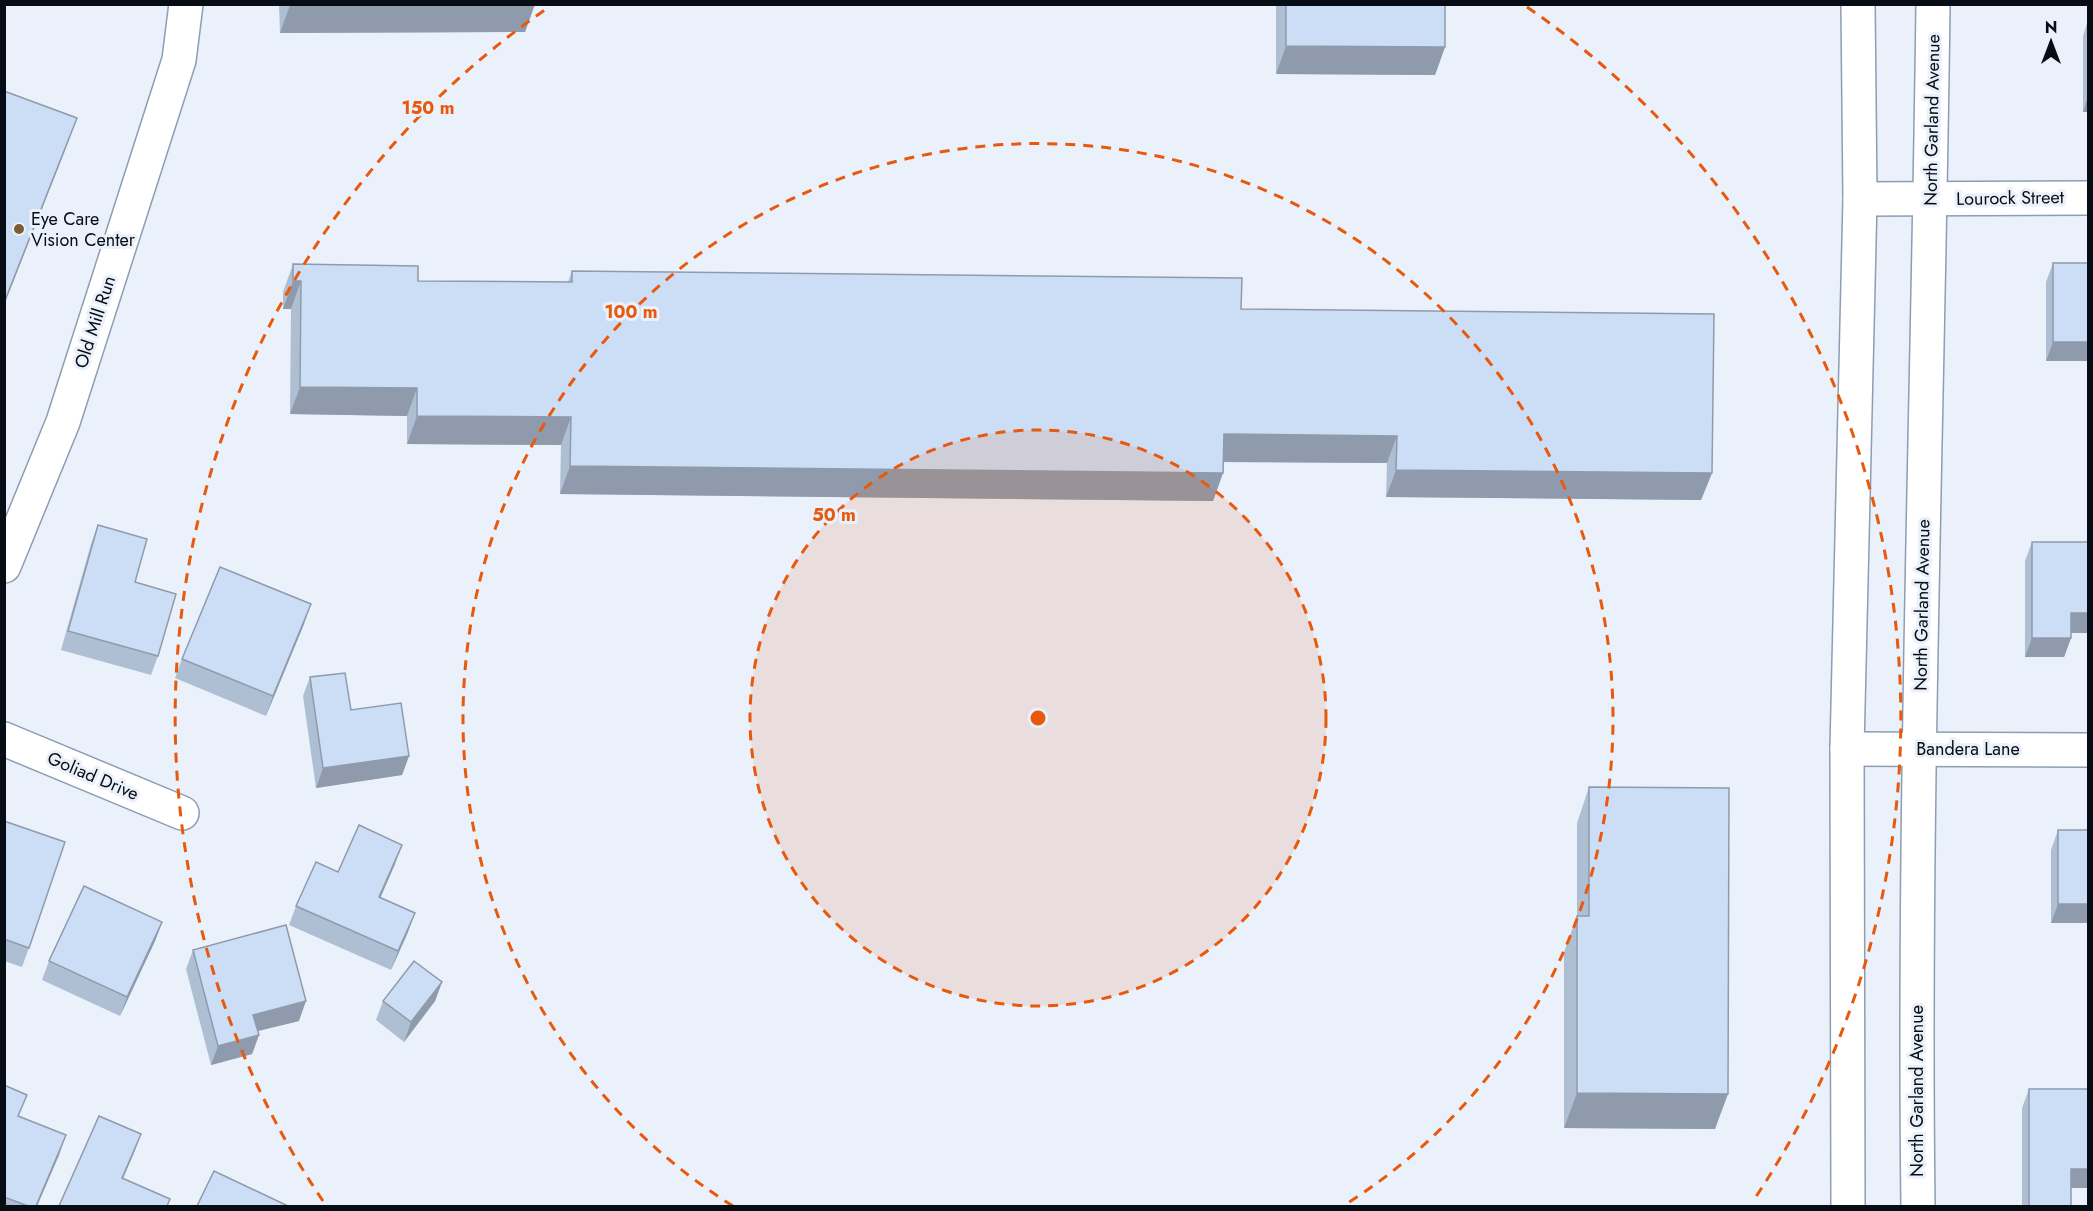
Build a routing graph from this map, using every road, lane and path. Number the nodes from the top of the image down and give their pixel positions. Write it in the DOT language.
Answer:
graph roads {
  1 [pos="186,4"];
  2 [pos="1858,4"];
  3 [pos="1933,4"];
  4 [pos="2088,198"];
  5 [pos="1860,199"];
  6 [pos="1931,199"];
  7 [pos="4,566"];
  8 [pos="4,739"];
  9 [pos="1847,749"];
  10 [pos="1920,749"];
  11 [pos="2088,750"];
  12 [pos="182,813"];
  13 [pos="1848,1206"];
  14 [pos="1918,1206"];
  1 -- 7 [label="main road, Old Mill Run"];
  2 -- 5 [label="main road"];
  3 -- 6 [label="main road, North Garland Avenue"];
  4 -- 6 [label="main road, Lourock Street"];
  5 -- 6 [label="main road, Lourock Street"];
  5 -- 9 [label="main road"];
  6 -- 10 [label="main road, North Garland Avenue"];
  8 -- 12 [label="main road, Goliad Drive"];
  9 -- 10 [label="main road, Bandera Lane"];
  9 -- 13 [label="main road"];
  10 -- 11 [label="main road, Bandera Lane"];
  10 -- 14 [label="main road, North Garland Avenue"];
}
